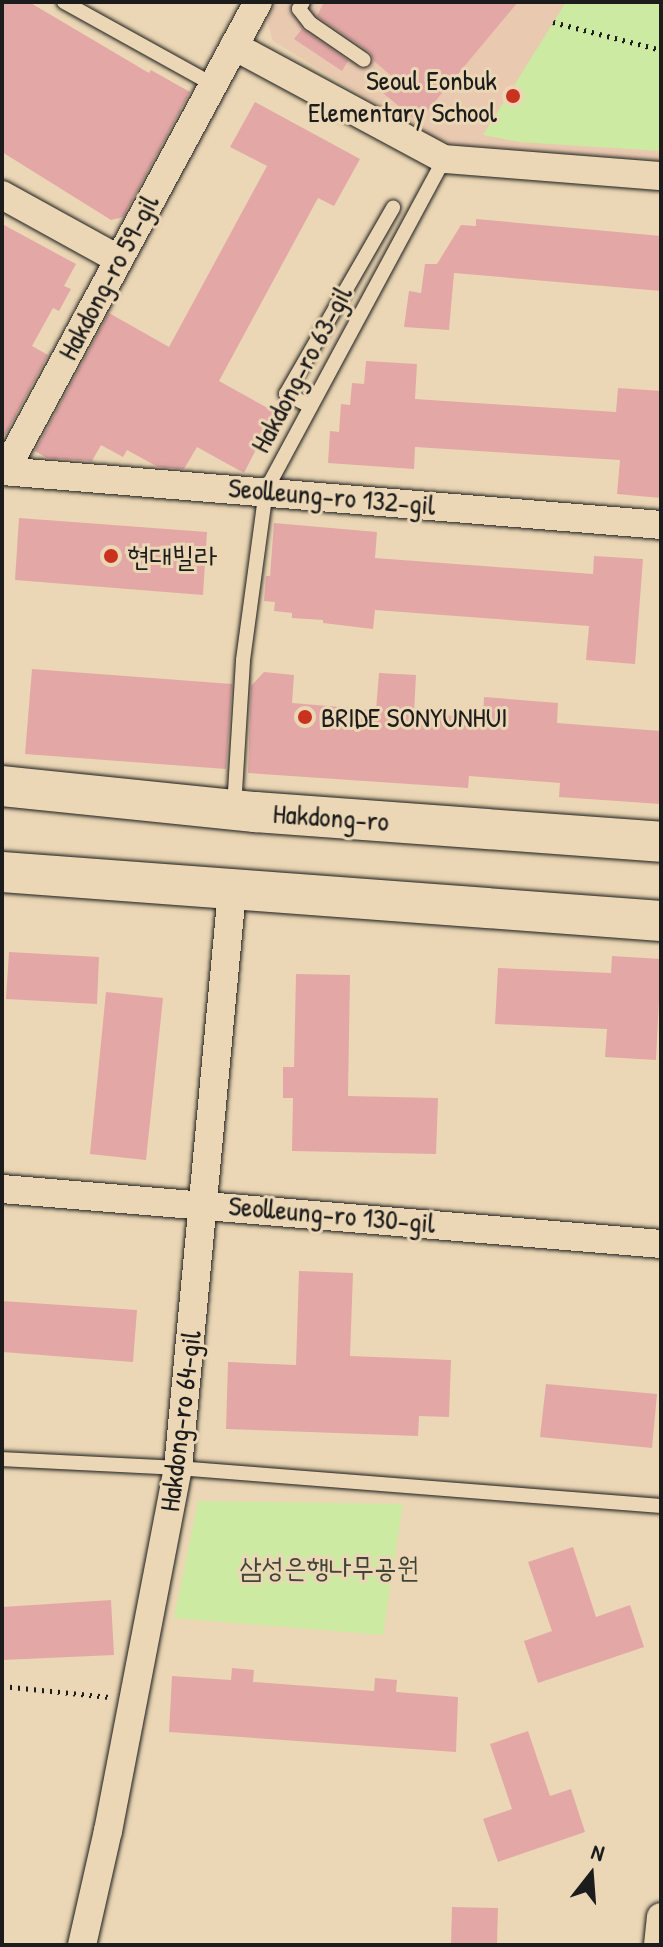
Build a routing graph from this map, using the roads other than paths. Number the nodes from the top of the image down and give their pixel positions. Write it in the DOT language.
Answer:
graph roads {
  1 [pos="64,2"];
  2 [pos="258,2"];
  3 [pos="303,2"];
  4 [pos="234,46"];
  5 [pos="364,60"];
  6 [pos="212,84"];
  7 [pos="444,159"];
  8 [pos="661,176"];
  9 [pos="2,195"];
  10 [pos="393,208"];
  11 [pos="118,259"];
  12 [pos="310,406"];
  13 [pos="4,471"];
  14 [pos="266,490"];
  15 [pos="661,525"];
  16 [pos="2,786"];
  17 [pos="234,810"];
  18 [pos="661,842"];
  19 [pos="2,872"];
  20 [pos="232,891"];
  21 [pos="661,921"];
  22 [pos="2,1189"];
  23 [pos="206,1203"];
  24 [pos="661,1244"];
  25 [pos="2,1459"];
  26 [pos="178,1468"];
  27 [pos="661,1506"];
  28 [pos="661,1917"];
  29 [pos="82,1945"];
  30 [pos="658,1945"];
  1 -- 6 [label="lane"];
  2 -- 4 [label="street, Hakdong-ro 59-gil"];
  3 -- 5 [label="lane"];
  4 -- 6 [label="street, Hakdong-ro 59-gil"];
  4 -- 7 [label="street"];
  6 -- 11 [label="street, Hakdong-ro 59-gil"];
  7 -- 8 [label="street"];
  7 -- 12 [label="lane, Hakdong-ro 63-gil"];
  9 -- 11 [label="street"];
  10 -- 12 [label="lane"];
  11 -- 13 [label="street, Hakdong-ro 59-gil"];
  12 -- 14 [label="lane, Hakdong-ro 63-gil"];
  13 -- 14 [label="street, Seolleung-ro 132-gil"];
  14 -- 15 [label="street, Seolleung-ro 132-gil"];
  14 -- 17 [label="lane, Hakdong-ro 63-gil"];
  16 -- 17 [label="main road, Hakdong-ro"];
  17 -- 18 [label="main road, Hakdong-ro"];
  19 -- 20 [label="main road"];
  20 -- 21 [label="main road"];
  20 -- 23 [label="street, Hakdong-ro 64-gil"];
  22 -- 23 [label="street, Seolleung-ro 130-gil"];
  23 -- 24 [label="street, Seolleung-ro 130-gil"];
  23 -- 26 [label="street, Hakdong-ro 64-gil"];
  25 -- 26 [label="lane"];
  26 -- 27 [label="lane"];
  26 -- 29 [label="street, Hakdong-ro 64-gil"];
  28 -- 30 [label="street"];
}
